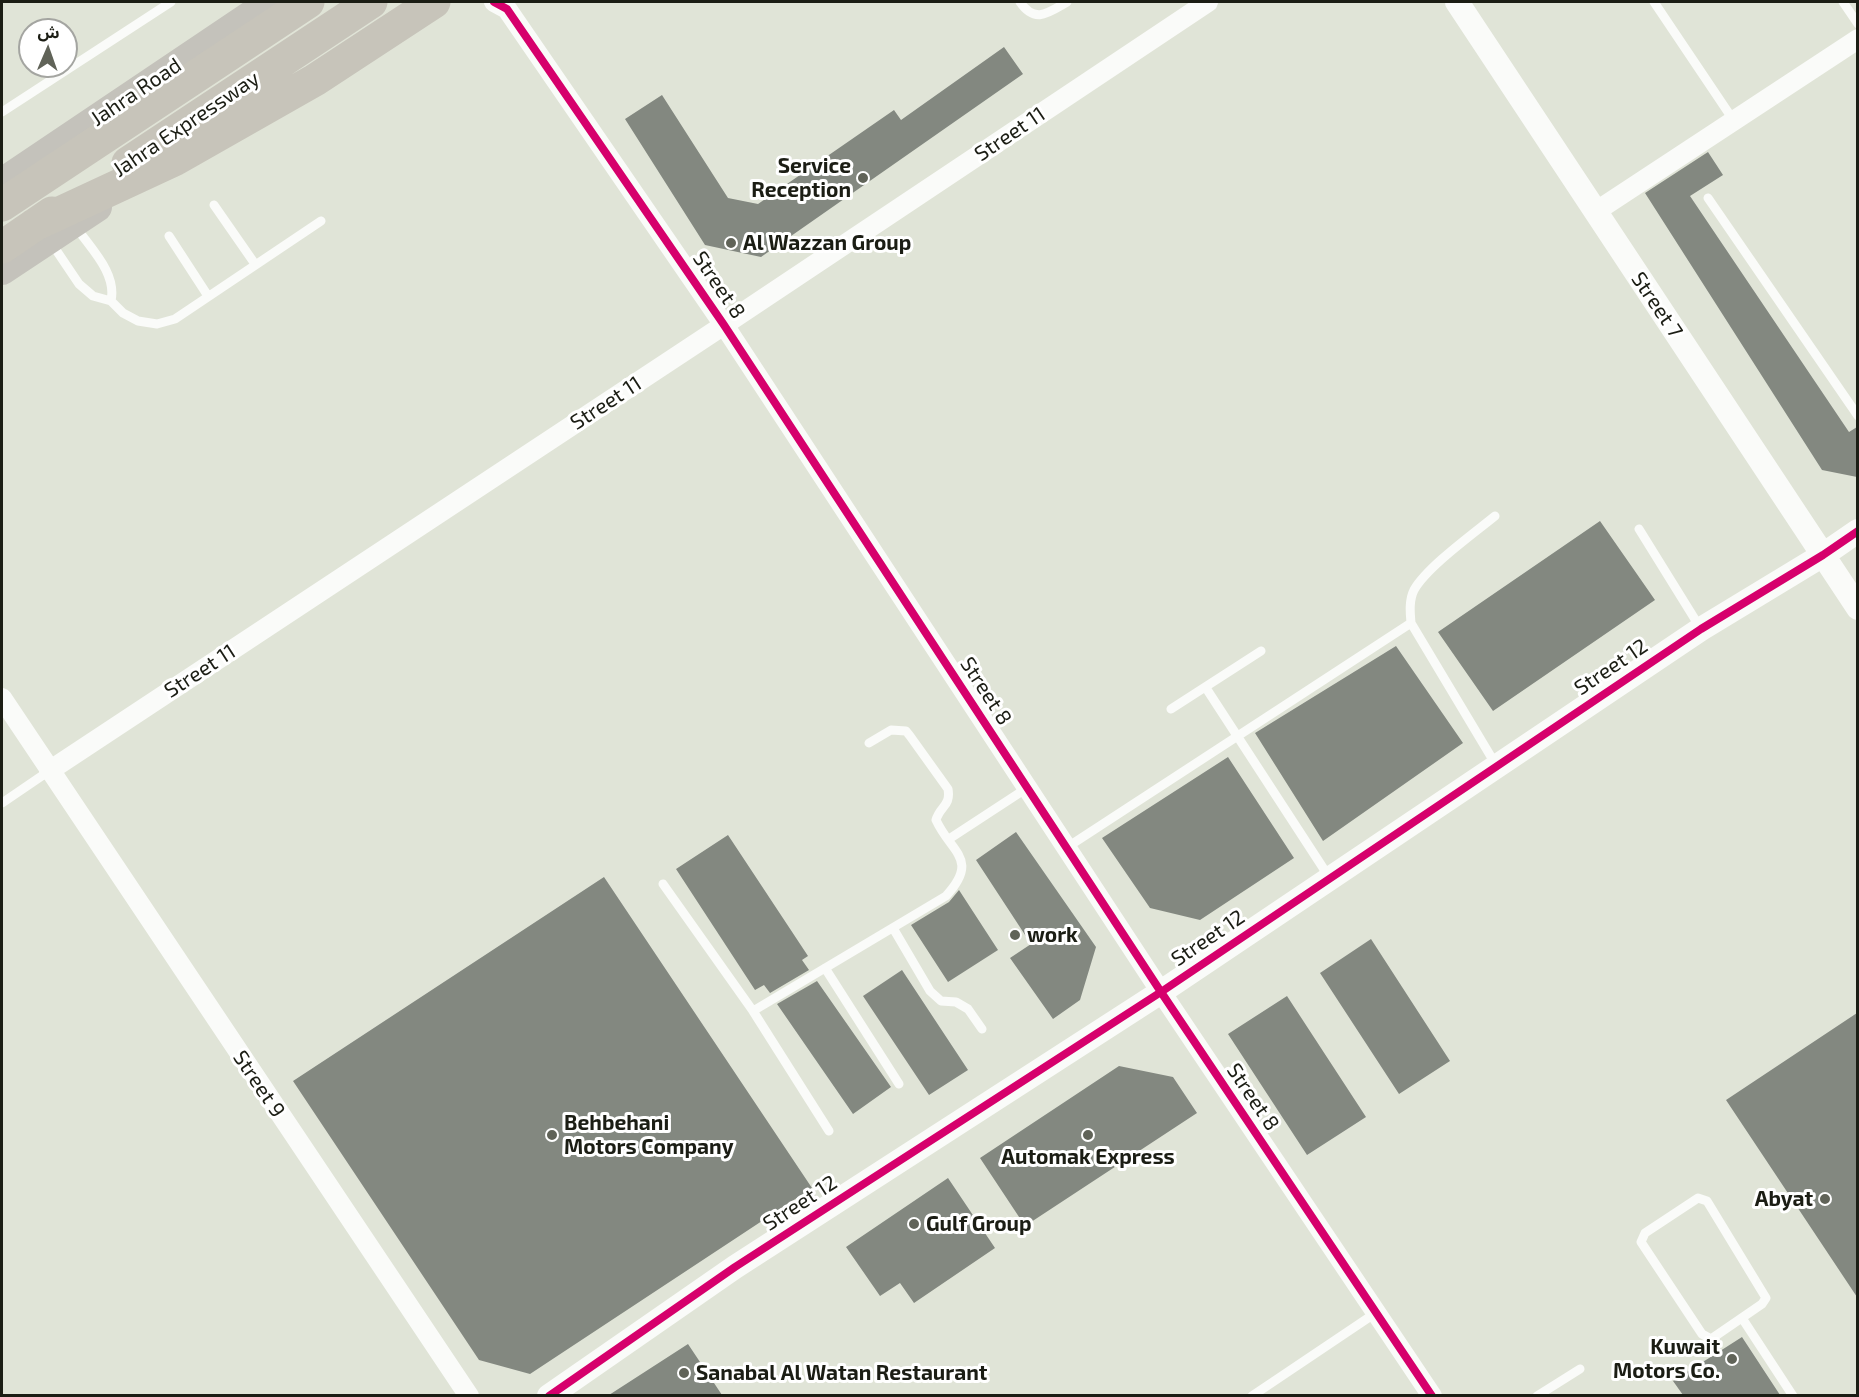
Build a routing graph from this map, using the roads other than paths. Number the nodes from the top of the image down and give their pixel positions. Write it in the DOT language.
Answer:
graph roads {
  1 [pos="171,2"];
  2 [pos="271,2"];
  3 [pos="308,2"];
  4 [pos="372,2"];
  5 [pos="405,2"];
  6 [pos="434,2"];
  7 [pos="1020,2"];
  8 [pos="1067,2"];
  9 [pos="1208,2"];
  10 [pos="1457,2"];
  11 [pos="1654,2"];
  12 [pos="1843,2"];
  13 [pos="502,4"];
  14 [pos="1857,24"];
  15 [pos="1857,39"];
  16 [pos="2,112"];
  17 [pos="1734,121"];
  18 [pos="2,183"];
  19 [pos="1708,198"];
  20 [pos="213,205"];
  21 [pos="2,206"];
  22 [pos="1596,212"];
  23 [pos="321,221"];
  24 [pos="52,229"];
  25 [pos="169,236"];
  26 [pos="2,247"];
  27 [pos="255,264"];
  28 [pos="2,270"];
  29 [pos="208,296"];
  30 [pos="111,301"];
  31 [pos="724,325"];
  32 [pos="1857,416"];
  33 [pos="1495,516"];
  34 [pos="1639,529"];
  35 [pos="1857,531"];
  36 [pos="1823,555"];
  37 [pos="1857,608"];
  38 [pos="1411,622"];
  39 [pos="1701,629"];
  40 [pos="1261,651"];
  41 [pos="1206,687"];
  42 [pos="2,698"];
  43 [pos="1171,710"];
  44 [pos="1236,737"];
  45 [pos="869,743"];
  46 [pos="1497,766"];
  47 [pos="50,771"];
  48 [pos="1027,788"];
  49 [pos="2,802"];
  50 [pos="949,839"];
  51 [pos="1066,848"];
  52 [pos="1330,878"];
  53 [pos="663,884"];
  54 [pos="893,928"];
  55 [pos="825,968"];
  56 [pos="1161,992"];
  57 [pos="753,1011"];
  58 [pos="982,1029"];
  59 [pos="899,1084"];
  60 [pos="829,1131"];
  61 [pos="1377,1312"];
  62 [pos="1742,1318"];
  63 [pos="1580,1369"];
  64 [pos="469,1395"];
  65 [pos="549,1395"];
  66 [pos="1252,1395"];
  67 [pos="1432,1395"];
  68 [pos="1537,1395"];
  69 [pos="1793,1395"];
  1 -- 16 [label="lane"];
  2 -- 18 [label="main road, Jahra Road"];
  3 -- 21 [label="highway, Jahra Expressway"];
  4 -- 24 [label="highway, Jahra Expressway"];
  5 -- 24 [label="main road"];
  6 -- 24 [label="highway"];
  7 -- 8 [label="lane"];
  9 -- 31 [label="street, Street 11"];
  10 -- 22 [label="street, Street 7"];
  11 -- 17 [label="lane"];
  12 -- 14 [label="lane"];
  13 -- 31 [label="street, Street 8"];
  15 -- 17 [label="street"];
  17 -- 22 [label="street"];
  19 -- 32 [label="lane"];
  20 -- 27 [label="lane"];
  22 -- 36 [label="street, Street 7"];
  23 -- 27 [label="lane"];
  24 -- 26 [label="highway, Jahra Expressway"];
  24 -- 28 [label="main road"];
  24 -- 30 [label="lane"];
  24 -- 30 [label="lane"];
  25 -- 29 [label="lane"];
  27 -- 29 [label="lane"];
  29 -- 30 [label="lane"];
  31 -- 47 [label="street, Street 11"];
  31 -- 48 [label="street, Street 8"];
  33 -- 38 [label="lane"];
  34 -- 39 [label="lane"];
  35 -- 36 [label="street, Street 12"];
  36 -- 37 [label="street, Street 7"];
  36 -- 39 [label="street, Street 12"];
  38 -- 44 [label="lane"];
  38 -- 46 [label="lane"];
  39 -- 46 [label="street, Street 12"];
  40 -- 41 [label="lane"];
  41 -- 43 [label="lane"];
  41 -- 44 [label="lane"];
  42 -- 47 [label="street, Street 9"];
  44 -- 51 [label="lane"];
  44 -- 52 [label="lane"];
  45 -- 50 [label="lane"];
  46 -- 52 [label="street, Street 12"];
  47 -- 49 [label="lane, Street 11"];
  47 -- 64 [label="street, Street 9"];
  48 -- 50 [label="lane"];
  48 -- 51 [label="street, Street 8"];
  50 -- 54 [label="lane"];
  51 -- 56 [label="street, Street 8"];
  52 -- 56 [label="street, Street 12"];
  53 -- 57 [label="lane"];
  54 -- 55 [label="lane"];
  54 -- 58 [label="lane"];
  55 -- 57 [label="lane"];
  55 -- 59 [label="lane"];
  56 -- 61 [label="street, Street 8"];
  56 -- 65 [label="street, Street 12"];
  57 -- 60 [label="lane"];
  61 -- 66 [label="lane"];
  61 -- 67 [label="street, Street 8"];
  62 -- 62 [label="lane"];
  62 -- 69 [label="lane"];
  63 -- 68 [label="lane"];
}
